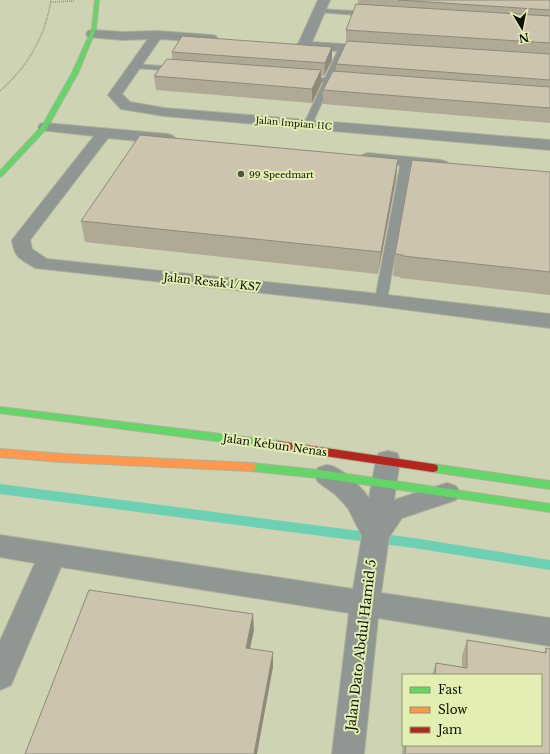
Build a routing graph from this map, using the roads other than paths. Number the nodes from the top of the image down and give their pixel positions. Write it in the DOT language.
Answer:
graph roads {
  1 [pos="97,0"];
  2 [pos="321,5"];
  3 [pos="375,14"];
  4 [pos="93,31"];
  5 [pos="152,35"];
  6 [pos="227,40"];
  7 [pos="289,44"];
  8 [pos="304,45"];
  9 [pos="343,48"];
  10 [pos="383,51"];
  11 [pos="135,66"];
  12 [pos="189,70"];
  13 [pos="297,78"];
  14 [pos="328,81"];
  15 [pos="352,83"];
  16 [pos="308,124"];
  17 [pos="45,127"];
  18 [pos="104,133"];
  19 [pos="184,140"];
  20 [pos="550,145"];
  21 [pos="350,156"];
  22 [pos="406,161"];
  23 [pos="459,166"];
  24 [pos="0,175"];
  25 [pos="381,300"];
  26 [pos="550,321"];
  27 [pos="0,410"];
  28 [pos="0,453"];
  29 [pos="386,472"];
  30 [pos="327,475"];
  31 [pos="550,484"];
  32 [pos="447,493"];
  33 [pos="550,508"];
  34 [pos="374,542"];
  35 [pos="0,546"];
  36 [pos="53,554"];
  37 [pos="366,603"];
  38 [pos="550,632"];
  39 [pos="0,675"];
  40 [pos="348,754"];
  1 -- 4 [label="street"];
  2 -- 3 [label="lane"];
  2 -- 8 [label="street"];
  4 -- 5 [label="street"];
  4 -- 17 [label="street"];
  5 -- 6 [label="street"];
  5 -- 11 [label="street, Jalan Impian 11C"];
  7 -- 8 [label="street"];
  8 -- 9 [label="street"];
  9 -- 10 [label="street"];
  9 -- 14 [label="lane"];
  11 -- 12 [label="lane"];
  11 -- 16 [label="street, Jalan Impian 11C"];
  13 -- 14 [label="lane"];
  14 -- 15 [label="lane"];
  14 -- 16 [label="lane"];
  16 -- 20 [label="street, Jalan Impian 11C"];
  17 -- 18 [label="street"];
  17 -- 24 [label="street"];
  18 -- 19 [label="street"];
  18 -- 25 [label="street, Jalan Resak 1/KS7"];
  21 -- 22 [label="street"];
  22 -- 23 [label="street"];
  22 -- 25 [label="lane"];
  25 -- 26 [label="street, Jalan Resak 1/KS7"];
  27 -- 29 [label="street, Jalan Kebun Nenas"];
  28 -- 30 [label="street, Jalan Kebun Nenas"];
  29 -- 30 [label="street, Jalan Kebun Nenas"];
  29 -- 31 [label="street, Jalan Kebun Nenas"];
  29 -- 32 [label="street, Jalan Kebun Nenas"];
  29 -- 34 [label="street"];
  30 -- 34 [label="street"];
  32 -- 33 [label="street, Jalan Kebun Nenas"];
  32 -- 34 [label="street, Jalan Dato Abdul Hamid 5"];
  34 -- 37 [label="street, Jalan Dato Abdul Hamid 5"];
  35 -- 36 [label="street"];
  36 -- 37 [label="street"];
  36 -- 39 [label="street"];
  37 -- 38 [label="street"];
  37 -- 40 [label="street, Jalan Dato Abdul Hamid 5"];
}
